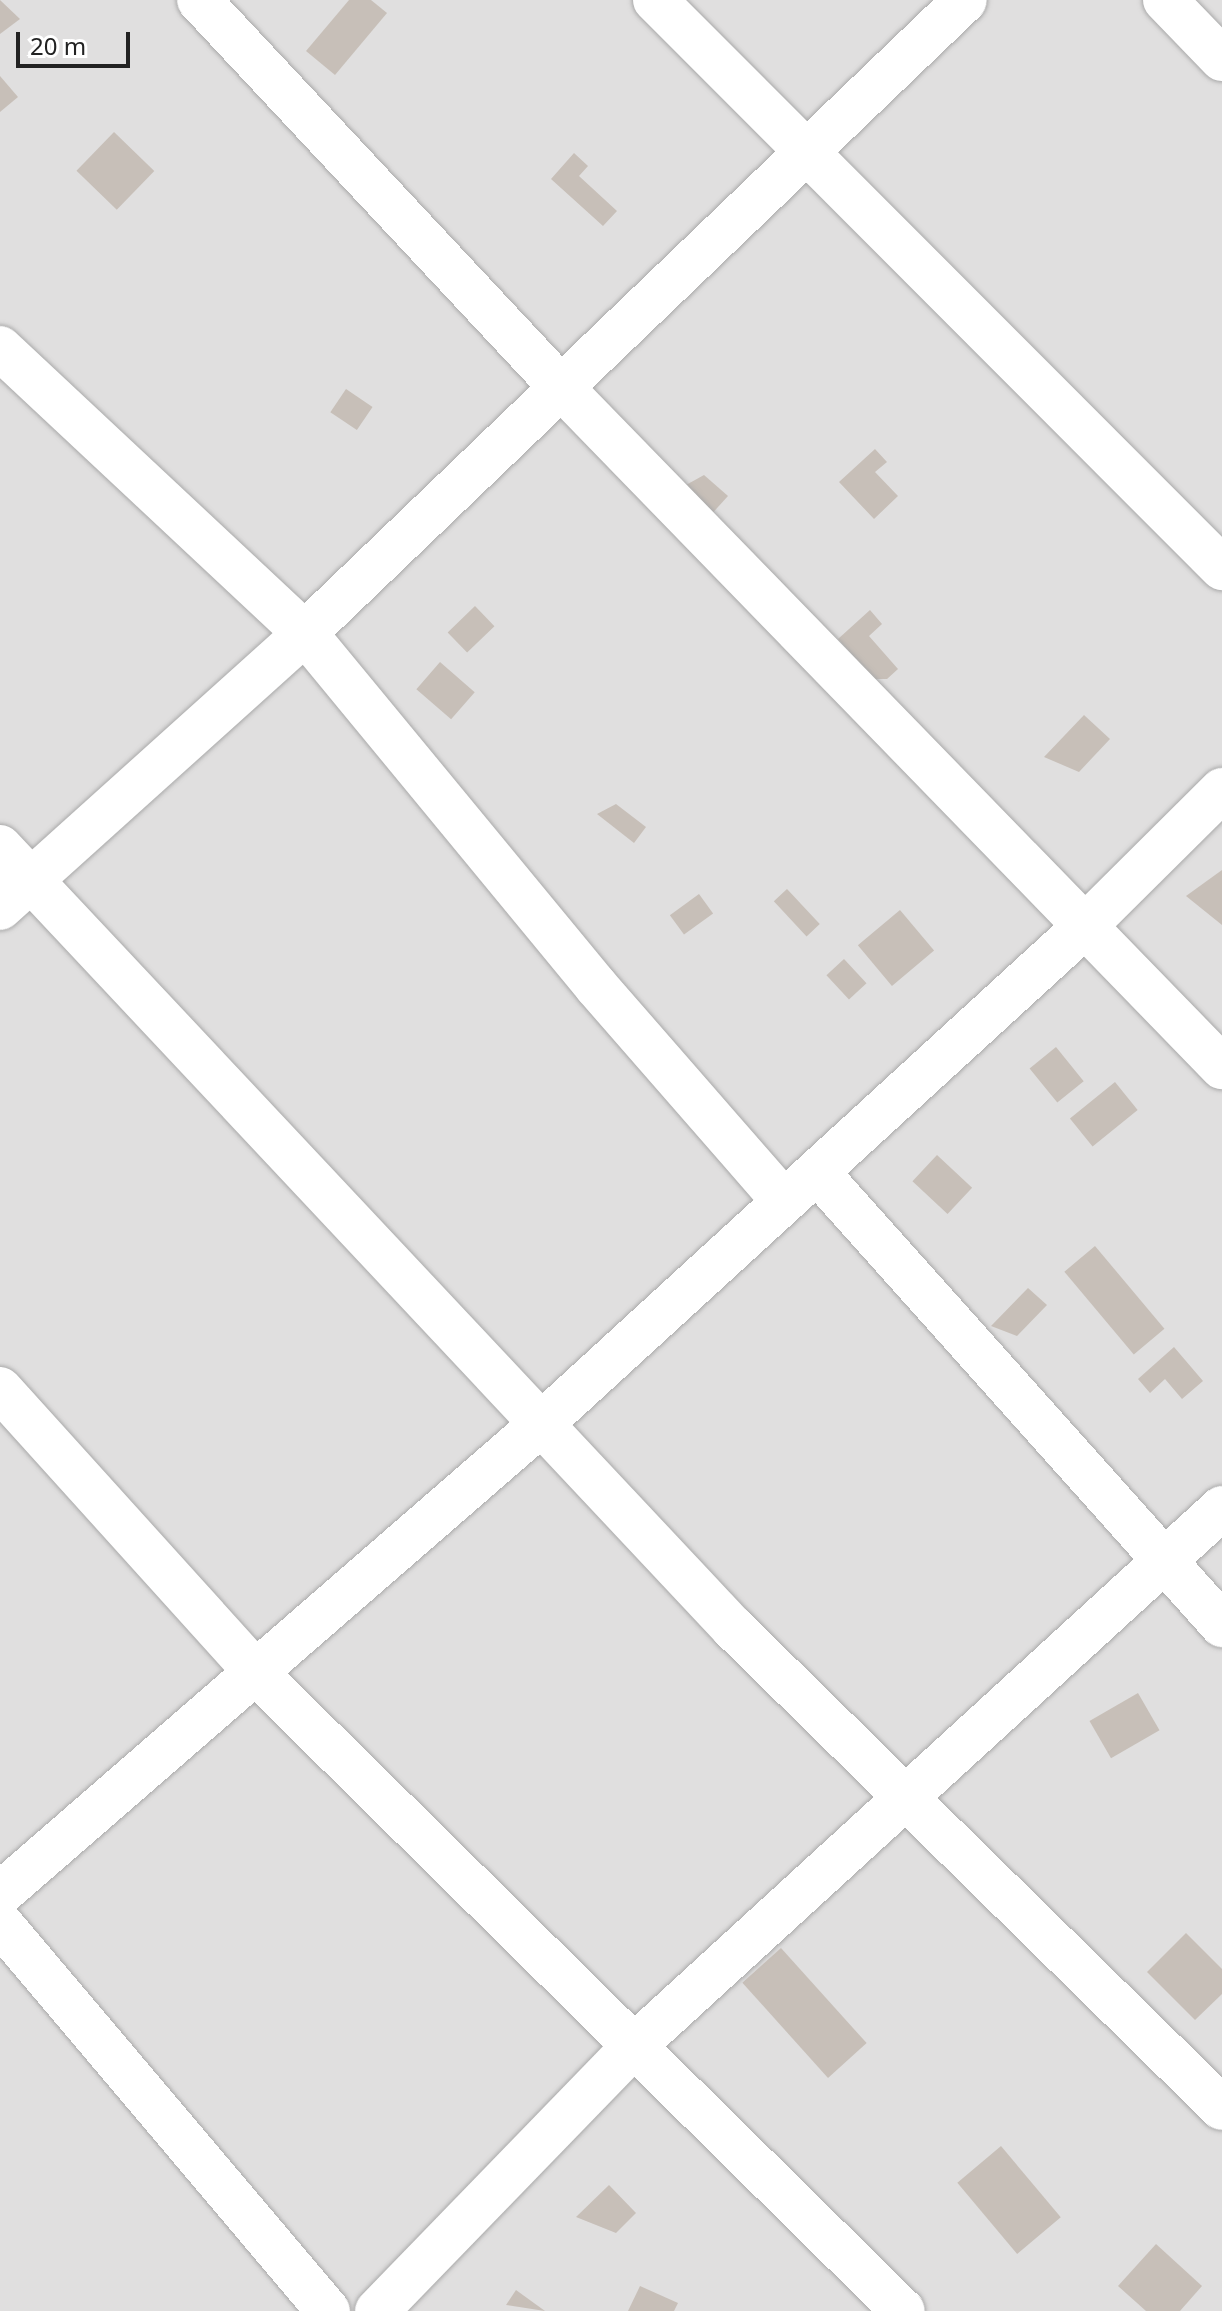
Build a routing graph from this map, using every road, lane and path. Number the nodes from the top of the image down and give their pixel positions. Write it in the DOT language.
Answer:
graph roads {
  1 [pos="199,0"];
  2 [pos="655,0"];
  3 [pos="965,0"];
  4 [pos="1165,0"];
  5 [pos="1222,59"];
  6 [pos="808,153"];
  7 [pos="0,348"];
  8 [pos="558,384"];
  9 [pos="1222,568"];
  10 [pos="305,633"];
  11 [pos="1222,790"];
  12 [pos="0,847"];
  13 [pos="33,878"];
  14 [pos="0,908"];
  15 [pos="1083,928"];
  16 [pos="1222,1067"];
  17 [pos="817,1172"];
  18 [pos="783,1200"];
  19 [pos="0,1389"];
  20 [pos="539,1426"];
  21 [pos="1222,1508"];
  22 [pos="1160,1559"];
  23 [pos="1222,1625"];
  24 [pos="259,1676"];
  25 [pos="902,1795"];
  26 [pos="0,1894"];
  27 [pos="0,1923"];
  28 [pos="634,2046"];
  29 [pos="1222,2108"];
  30 [pos="328,2311"];
  31 [pos="377,2311"];
  32 [pos="903,2311"];
  1 -- 8 [label="street"];
  2 -- 6 [label="street"];
  3 -- 6 [label="street"];
  4 -- 5 [label="street"];
  6 -- 8 [label="street"];
  6 -- 9 [label="street"];
  7 -- 10 [label="street"];
  8 -- 10 [label="street"];
  8 -- 15 [label="street"];
  10 -- 13 [label="street"];
  10 -- 18 [label="street"];
  11 -- 15 [label="street"];
  12 -- 13 [label="street"];
  13 -- 14 [label="street"];
  13 -- 20 [label="street"];
  15 -- 16 [label="street"];
  15 -- 17 [label="street"];
  17 -- 18 [label="street"];
  17 -- 22 [label="street"];
  18 -- 20 [label="street"];
  19 -- 24 [label="street"];
  20 -- 24 [label="street"];
  20 -- 25 [label="street"];
  21 -- 22 [label="street"];
  22 -- 23 [label="street"];
  22 -- 25 [label="street"];
  24 -- 26 [label="street"];
  24 -- 28 [label="street"];
  25 -- 28 [label="street"];
  25 -- 29 [label="street"];
  27 -- 30 [label="street"];
  28 -- 31 [label="street"];
  28 -- 32 [label="street"];
}
